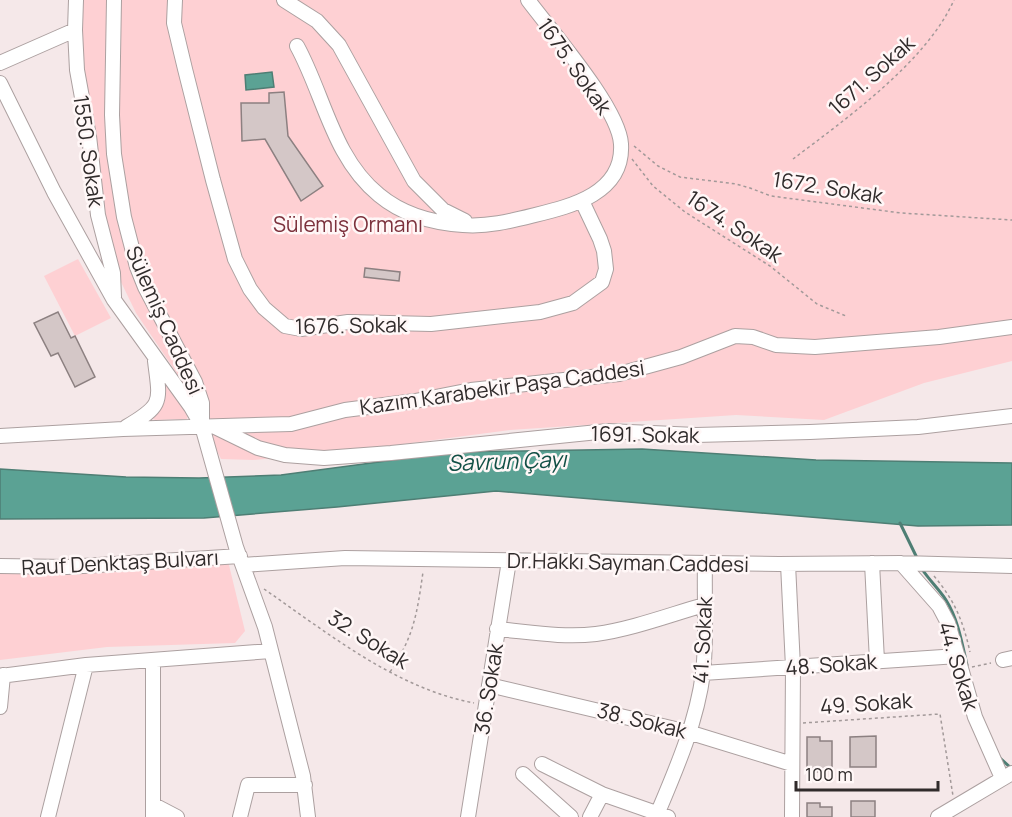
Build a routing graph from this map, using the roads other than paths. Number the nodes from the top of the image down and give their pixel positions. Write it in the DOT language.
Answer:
graph roads {
  1 [pos="76,0"];
  2 [pos="114,0"];
  3 [pos="175,0"];
  4 [pos="284,0"];
  5 [pos="528,0"];
  6 [pos="75,30"];
  7 [pos="297,46"];
  8 [pos="0,63"];
  9 [pos="0,83"];
  10 [pos="582,201"];
  11 [pos="476,225"];
  12 [pos="114,300"];
  13 [pos="1012,327"];
  14 [pos="154,358"];
  15 [pos="1012,416"];
  16 [pos="123,429"];
  17 [pos="206,430"];
  18 [pos="0,436"];
  19 [pos="509,561"];
  20 [pos="242,562"];
  21 [pos="705,563"];
  22 [pos="872,563"];
  23 [pos="901,563"];
  24 [pos="788,564"];
  25 [pos="0,566"];
  26 [pos="1012,566"];
  27 [pos="704,605"];
  28 [pos="497,629"];
  29 [pos="271,651"];
  30 [pos="958,656"];
  31 [pos="877,661"];
  32 [pos="153,662"];
  33 [pos="86,665"];
  34 [pos="793,667"];
  35 [pos="703,672"];
  36 [pos="1,676"];
  37 [pos="489,685"];
  38 [pos="0,707"];
  39 [pos="688,732"];
  40 [pos="542,764"];
  41 [pos="792,764"];
  42 [pos="523,774"];
  43 [pos="1007,776"];
  44 [pos="305,785"];
  45 [pos="602,794"];
  46 [pos="154,811"];
  47 [pos="957,812"];
  48 [pos="661,816"];
  49 [pos="48,817"];
  50 [pos="177,817"];
  51 [pos="240,817"];
  52 [pos="308,817"];
  53 [pos="468,817"];
  54 [pos="571,817"];
  55 [pos="590,817"];
  56 [pos="792,817"];
  57 [pos="938,817"];
  1 -- 6 [label="street, 1550. Sokak"];
  2 -- 17 [label="street, Sülemiş Caddesi"];
  3 -- 10 [label="street, 1676. Sokak"];
  4 -- 11 [label="street"];
  5 -- 10 [label="street, 1675. Sokak"];
  6 -- 8 [label="street"];
  6 -- 12 [label="street, 1550. Sokak"];
  7 -- 11 [label="street"];
  9 -- 12 [label="street"];
  10 -- 11 [label="street"];
  12 -- 14 [label="street"];
  13 -- 17 [label="street, Kazım Karabekir Paşa Caddesi"];
  14 -- 16 [label="street"];
  14 -- 17 [label="street"];
  15 -- 17 [label="street, 1691. Sokak"];
  16 -- 17 [label="street, Kazım Karabekir Paşa Caddesi"];
  16 -- 18 [label="street, Kazım Karabekir Paşa Caddesi"];
  17 -- 20 [label="street"];
  19 -- 20 [label="street, Dr.Hakkı Sayman Caddesi"];
  19 -- 21 [label="street, Dr.Hakkı Sayman Caddesi"];
  19 -- 28 [label="street, 36. Sokak"];
  20 -- 25 [label="street, Rauf Denktaş Bulvarı"];
  20 -- 29 [label="street"];
  21 -- 24 [label="street, Dr.Hakkı Sayman Caddesi"];
  21 -- 27 [label="street, 41. Sokak"];
  22 -- 23 [label="street, Dr.Hakkı Sayman Caddesi"];
  22 -- 24 [label="street, Dr.Hakkı Sayman Caddesi"];
  22 -- 31 [label="street"];
  23 -- 26 [label="street, Dr.Hakkı Sayman Caddesi"];
  23 -- 30 [label="street, 44. Sokak"];
  24 -- 34 [label="street"];
  27 -- 28 [label="street"];
  27 -- 35 [label="street, 41. Sokak"];
  28 -- 37 [label="street, 36. Sokak"];
  29 -- 32 [label="street"];
  29 -- 44 [label="street"];
  30 -- 31 [label="street, 48. Sokak"];
  30 -- 43 [label="street, 44. Sokak"];
  31 -- 34 [label="street, 48. Sokak"];
  32 -- 33 [label="street"];
  32 -- 46 [label="street"];
  33 -- 36 [label="street"];
  33 -- 49 [label="street"];
  34 -- 35 [label="street, 48. Sokak"];
  34 -- 41 [label="street"];
  35 -- 39 [label="street, 41. Sokak"];
  36 -- 38 [label="street"];
  37 -- 39 [label="street, 38. Sokak"];
  37 -- 53 [label="street, 36. Sokak"];
  39 -- 41 [label="street, 38. Sokak"];
  39 -- 48 [label="street, 41. Sokak"];
  40 -- 45 [label="street"];
  41 -- 56 [label="street"];
  42 -- 54 [label="street"];
  43 -- 47 [label="street"];
  44 -- 51 [label="street"];
  44 -- 52 [label="street"];
  45 -- 48 [label="street"];
  45 -- 55 [label="street"];
  46 -- 50 [label="street"];
  47 -- 57 [label="street"];
}
